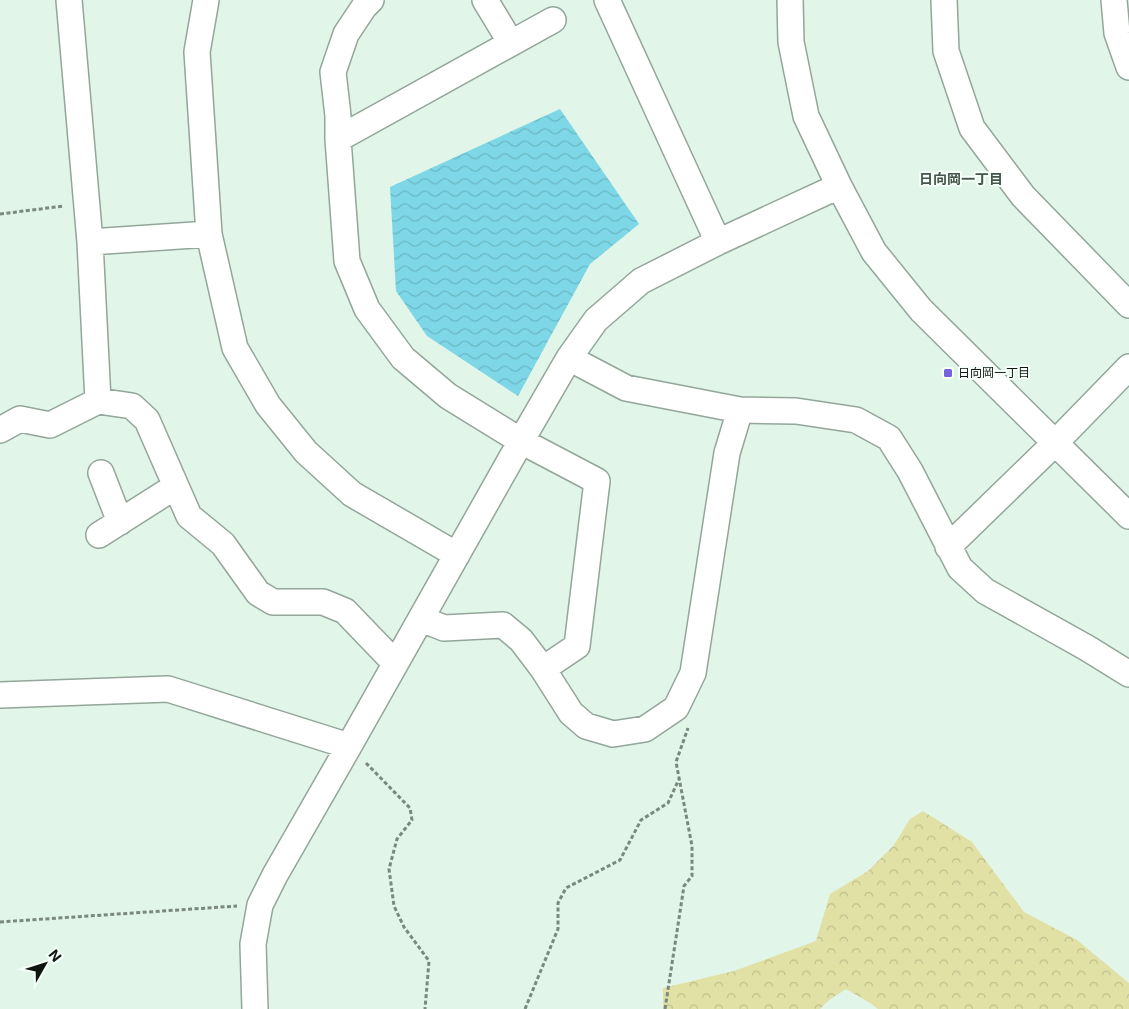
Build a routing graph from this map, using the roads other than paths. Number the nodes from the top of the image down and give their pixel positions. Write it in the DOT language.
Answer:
graph roads {
  1 [pos="69,0"];
  2 [pos="206,0"];
  3 [pos="371,0"];
  4 [pos="485,0"];
  5 [pos="607,0"];
  6 [pos="790,0"];
  7 [pos="944,0"];
  8 [pos="1114,0"];
  9 [pos="553,20"];
  10 [pos="511,43"];
  11 [pos="1129,67"];
  12 [pos="338,139"];
  13 [pos="839,186"];
  14 [pos="209,234"];
  15 [pos="90,242"];
  16 [pos="718,242"];
  17 [pos="1129,305"];
  18 [pos="569,358"];
  19 [pos="1129,367"];
  20 [pos="98,402"];
  21 [pos="740,410"];
  22 [pos="0,430"];
  23 [pos="521,441"];
  24 [pos="1055,442"];
  25 [pos="101,473"];
  26 [pos="176,486"];
  27 [pos="1129,516"];
  28 [pos="120,522"];
  29 [pos="100,535"];
  30 [pos="948,547"];
  31 [pos="457,555"];
  32 [pos="421,619"];
  33 [pos="395,663"];
  34 [pos="543,669"];
  35 [pos="1129,674"];
  36 [pos="0,695"];
  37 [pos="349,746"];
  38 [pos="254,1009"];
  1 -- 15 [label="street"];
  2 -- 14 [label="street"];
  3 -- 12 [label="street"];
  4 -- 10 [label="street"];
  5 -- 16 [label="street"];
  6 -- 13 [label="street"];
  7 -- 17 [label="street"];
  8 -- 11 [label="street"];
  9 -- 10 [label="street"];
  10 -- 12 [label="street"];
  12 -- 23 [label="street"];
  13 -- 16 [label="street"];
  13 -- 24 [label="street"];
  14 -- 15 [label="street"];
  14 -- 31 [label="street"];
  15 -- 20 [label="street"];
  16 -- 18 [label="street"];
  18 -- 21 [label="street"];
  18 -- 23 [label="street"];
  19 -- 24 [label="street"];
  20 -- 22 [label="street"];
  20 -- 26 [label="street"];
  21 -- 30 [label="street"];
  21 -- 34 [label="street"];
  23 -- 31 [label="street"];
  23 -- 34 [label="street"];
  24 -- 27 [label="street"];
  24 -- 30 [label="street"];
  25 -- 28 [label="street"];
  26 -- 28 [label="street"];
  26 -- 33 [label="street"];
  28 -- 29 [label="street"];
  30 -- 35 [label="street"];
  31 -- 32 [label="street"];
  32 -- 33 [label="street"];
  32 -- 34 [label="street"];
  33 -- 37 [label="street"];
  36 -- 37 [label="street"];
  37 -- 38 [label="street"];
}
